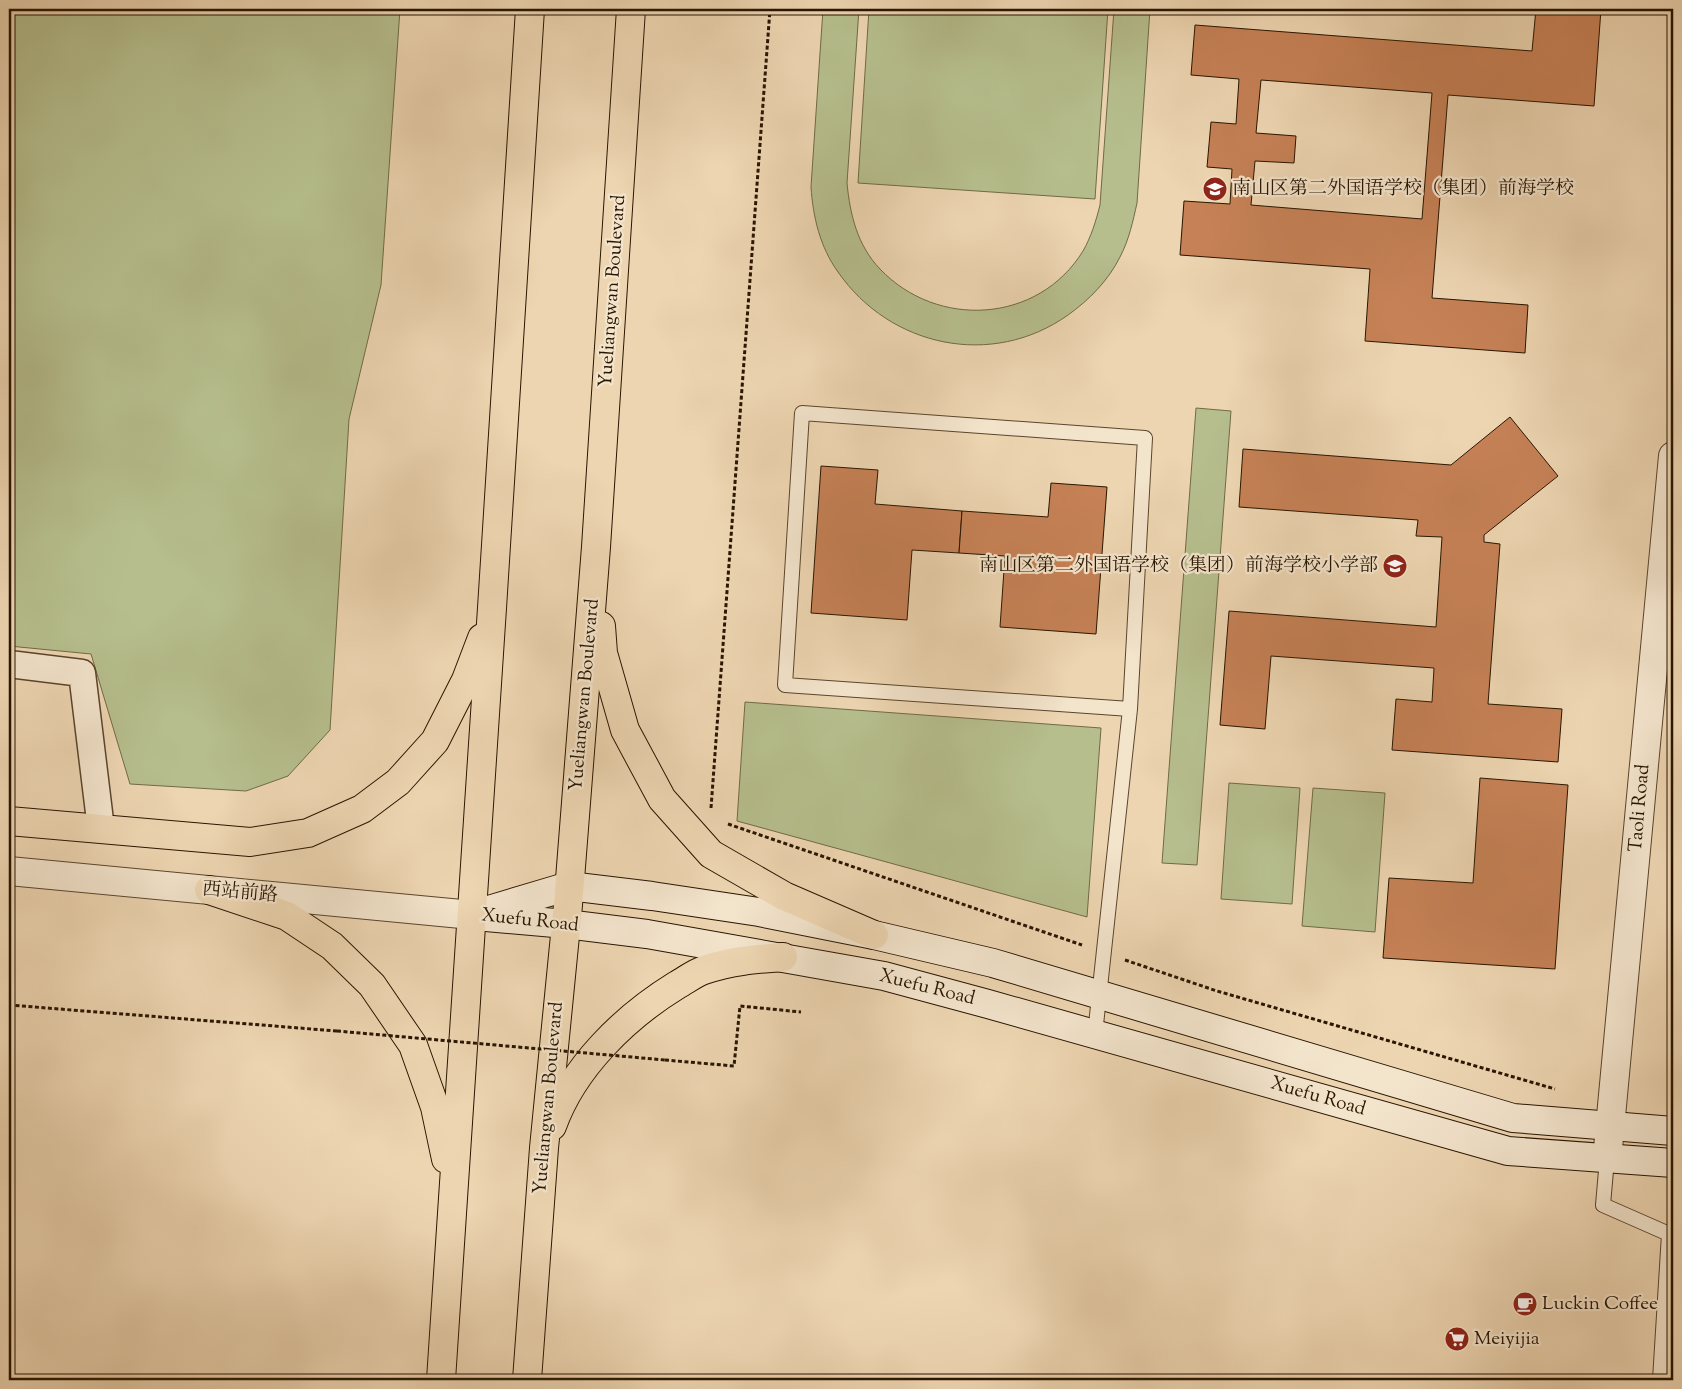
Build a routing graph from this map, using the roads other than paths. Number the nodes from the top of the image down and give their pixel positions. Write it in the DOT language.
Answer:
graph roads {
  1 [pos="530,9"];
  2 [pos="632,9"];
  3 [pos="1673,456"];
  4 [pos="596,547"];
  5 [pos="492,608"];
  6 [pos="9,664"];
  7 [pos="1130,709"];
  8 [pos="9,821"];
  9 [pos="101,829"];
  10 [pos="9,871"];
  11 [pos="569,886"];
  12 [pos="209,890"];
  13 [pos="472,915"];
  14 [pos="566,924"];
  15 [pos="874,935"];
  16 [pos="783,957"];
  17 [pos="1099,995"];
  18 [pos="1095,1034"];
  19 [pos="1610,1125"];
  20 [pos="1673,1131"];
  21 [pos="544,1148"];
  22 [pos="1607,1159"];
  23 [pos="1673,1163"];
  24 [pos="453,1196"];
  25 [pos="1671,1235"];
  26 [pos="441,1380"];
  27 [pos="527,1380"];
  28 [pos="1660,1380"];
  1 -- 5 [label="main road"];
  2 -- 4 [label="main road, Yueliangwan Boulevard"];
  3 -- 19 [label="main road, Taoli Road"];
  4 -- 11 [label="main road, Yueliangwan Boulevard"];
  4 -- 15 [label="main road"];
  5 -- 9 [label="main road"];
  5 -- 13 [label="main road"];
  6 -- 9 [label="street"];
  7 -- 7 [label="lane"];
  7 -- 17 [label="lane"];
  8 -- 9 [label="main road"];
  10 -- 12 [label="main road, 西站前路"];
  11 -- 13 [label="main road, Xuefu Road"];
  11 -- 14 [label="main road, Yueliangwan Boulevard"];
  11 -- 15 [label="main road, Xuefu Road"];
  12 -- 13 [label="main road, 西站前路"];
  12 -- 24 [label="main road"];
  13 -- 14 [label="main road, Xuefu Road"];
  13 -- 24 [label="main road"];
  14 -- 16 [label="main road, Xuefu Road"];
  14 -- 21 [label="main road, Yueliangwan Boulevard"];
  15 -- 17 [label="main road, Xuefu Road"];
  16 -- 18 [label="main road, Xuefu Road"];
  16 -- 21 [label="main road"];
  17 -- 18 [label="lane"];
  17 -- 19 [label="main road, Xuefu Road"];
  18 -- 22 [label="main road, Xuefu Road"];
  19 -- 20 [label="main road, Xuefu Road"];
  19 -- 22 [label="main road, Taoli Road"];
  21 -- 27 [label="main road, Yueliangwan Boulevard"];
  22 -- 23 [label="main road, Xuefu Road"];
  22 -- 25 [label="lane"];
  24 -- 26 [label="main road"];
  25 -- 28 [label="lane"];
}
